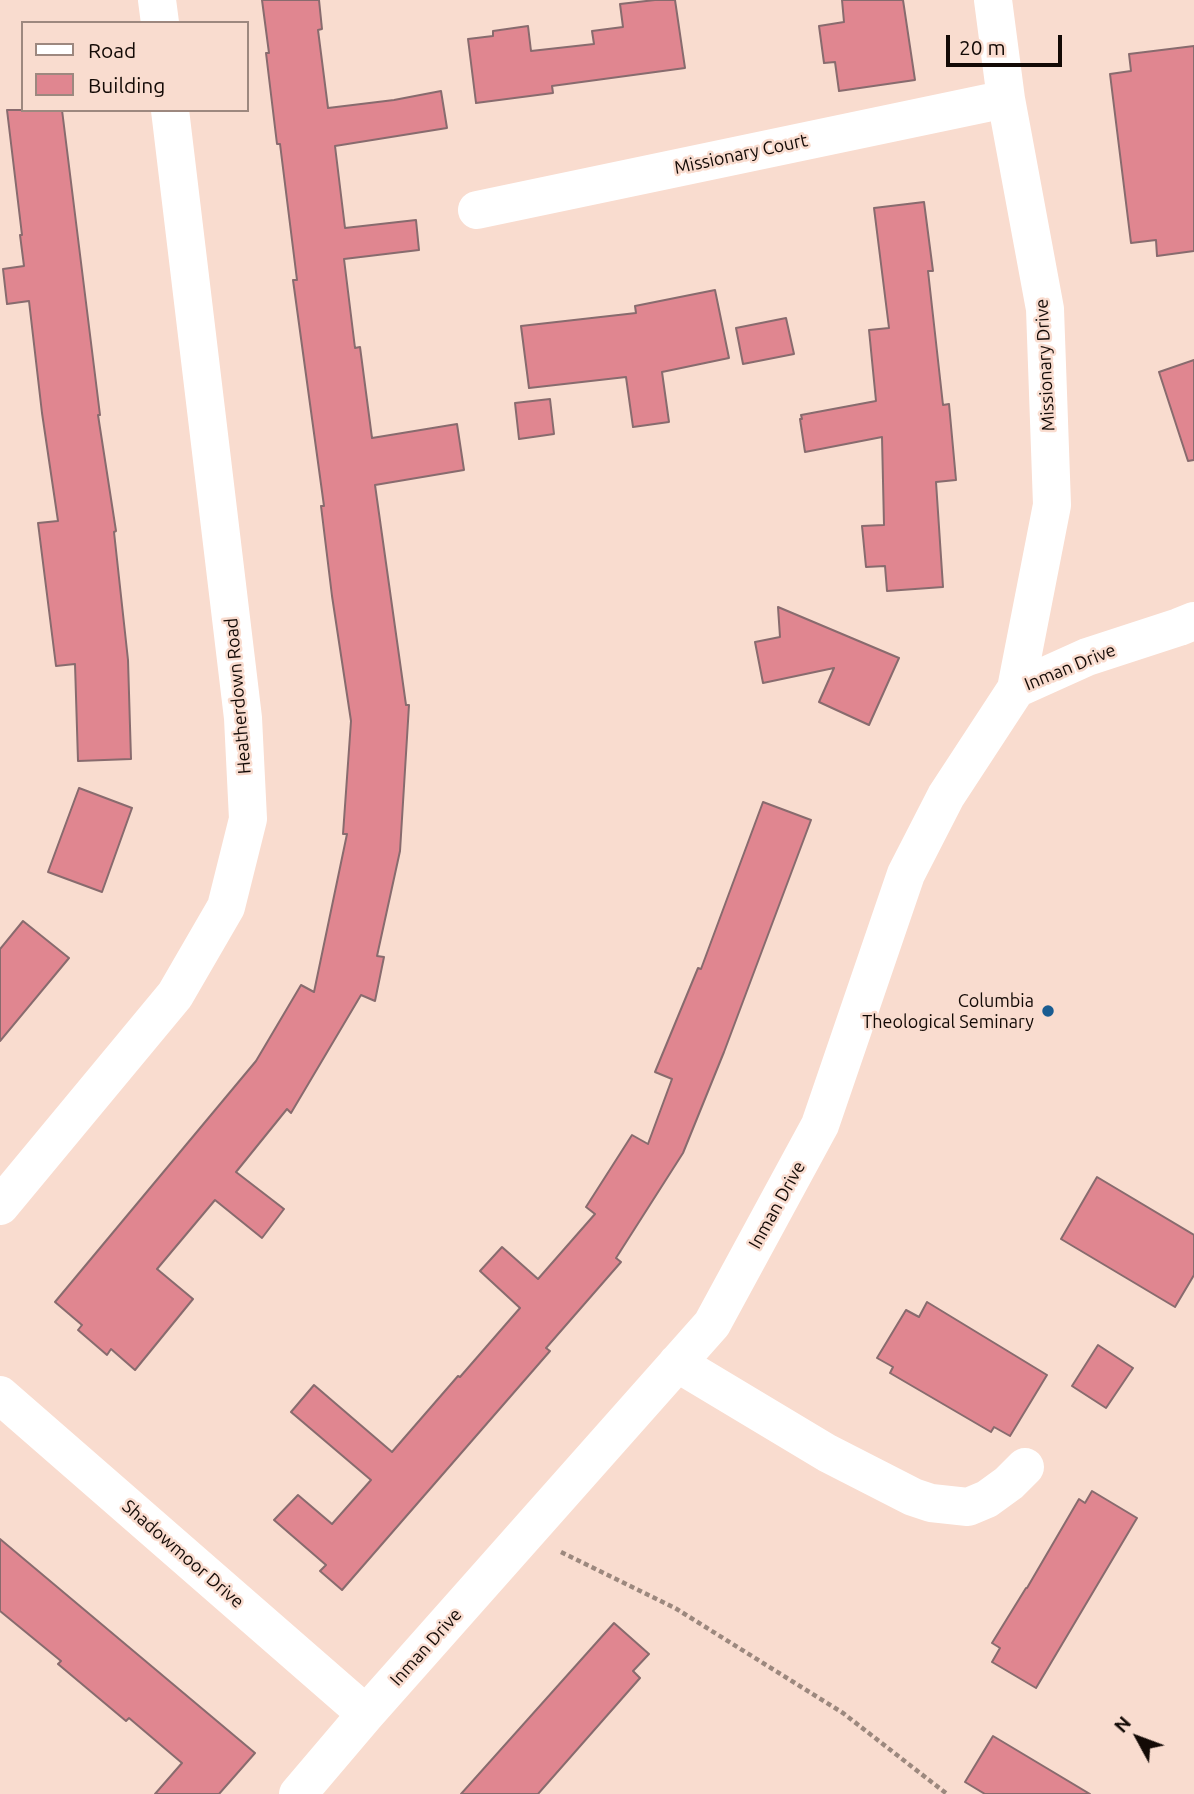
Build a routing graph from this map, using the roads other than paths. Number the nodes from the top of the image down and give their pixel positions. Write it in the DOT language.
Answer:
graph roads {
  1 [pos="157,0"];
  2 [pos="993,0"];
  3 [pos="160,21"];
  4 [pos="1006,99"];
  5 [pos="170,112"];
  6 [pos="477,210"];
  7 [pos="1194,621"];
  8 [pos="1016,689"];
  9 [pos="0,1206"];
  10 [pos="677,1363"];
  11 [pos="0,1395"];
  12 [pos="1025,1467"];
  13 [pos="366,1714"];
  14 [pos="298,1794"];
  1 -- 3 [label="street"];
  2 -- 4 [label="street, Missionary Drive"];
  4 -- 6 [label="street, Missionary Court"];
  4 -- 8 [label="street, Missionary Drive"];
  5 -- 9 [label="street, Heatherdown Road"];
  7 -- 8 [label="street, Inman Drive"];
  8 -- 10 [label="street, Inman Drive"];
  10 -- 12 [label="street"];
  10 -- 13 [label="street, Inman Drive"];
  11 -- 13 [label="street, Shadowmoor Drive"];
  13 -- 14 [label="street, Inman Drive"];
}
